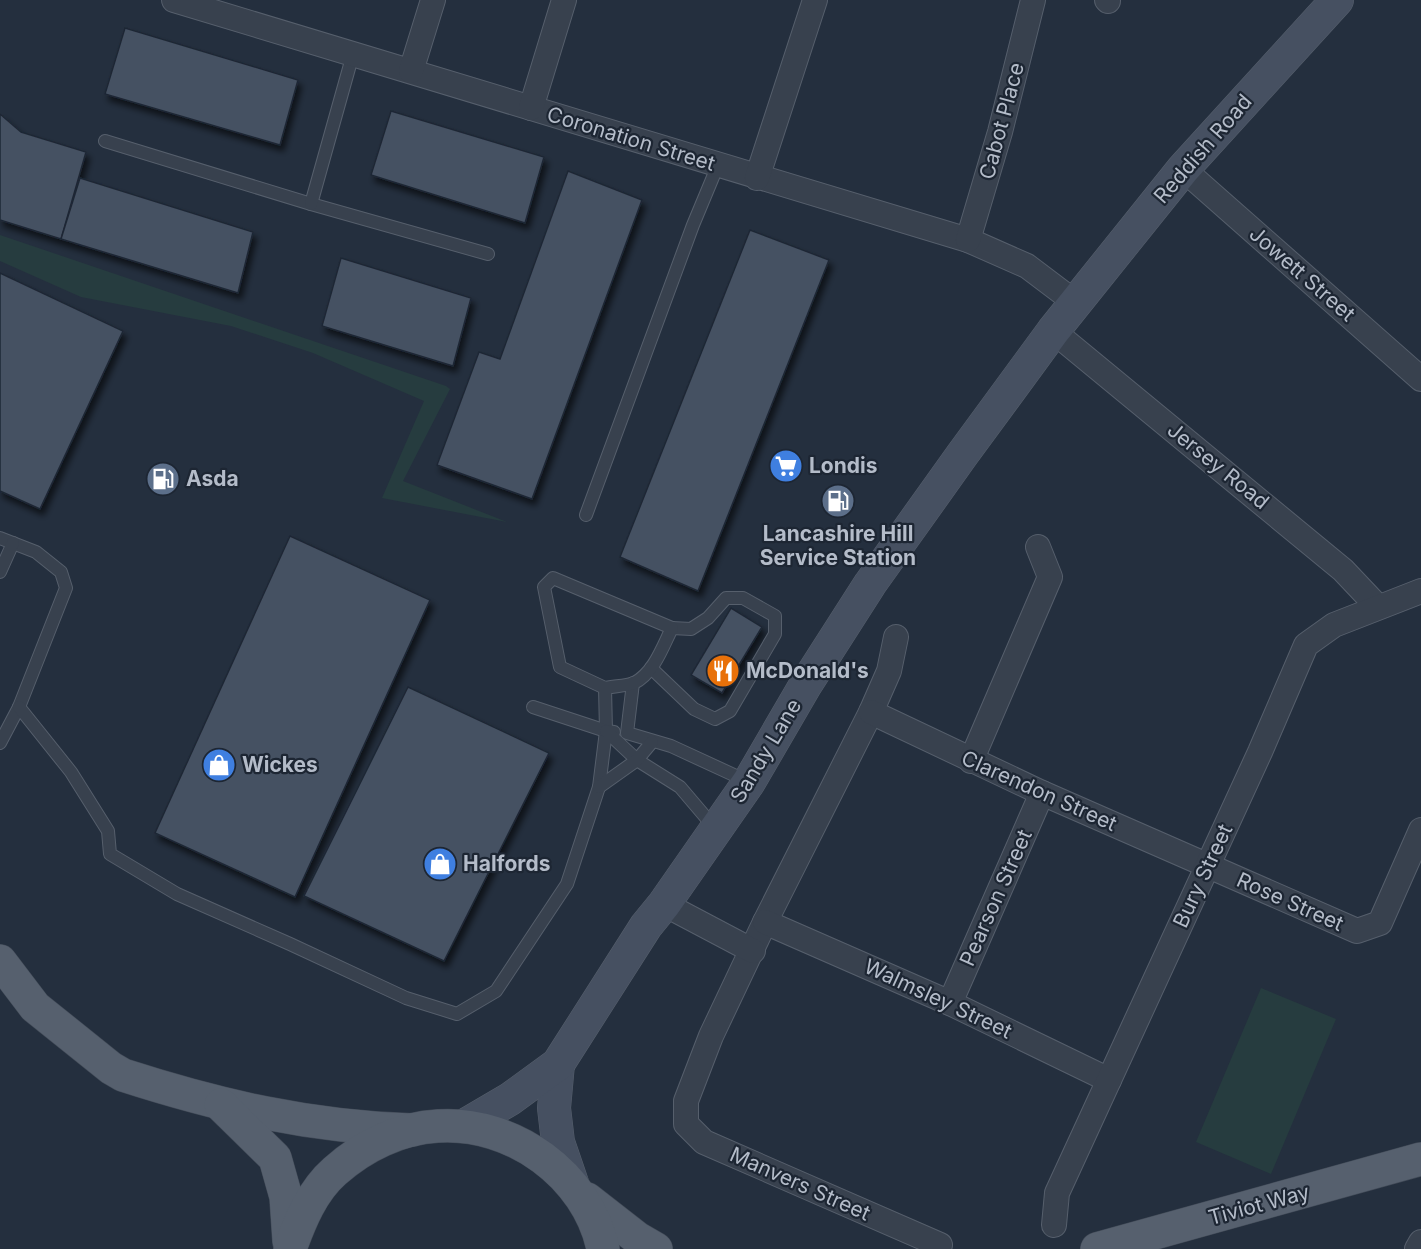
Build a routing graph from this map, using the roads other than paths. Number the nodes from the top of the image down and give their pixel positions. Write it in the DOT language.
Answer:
graph roads {
  1 [pos="174,0"];
  2 [pos="433,0"];
  3 [pos="564,0"];
  4 [pos="815,0"];
  5 [pos="1033,0"];
  6 [pos="1337,0"];
  7 [pos="353,54"];
  8 [pos="411,71"];
  9 [pos="531,108"];
  10 [pos="105,141"];
  11 [pos="718,165"];
  12 [pos="1183,169"];
  13 [pos="757,178"];
  14 [pos="311,204"];
  15 [pos="968,240"];
  16 [pos="488,254"];
  17 [pos="1076,303"];
  18 [pos="1053,331"];
  19 [pos="1421,379"];
  20 [pos="586,515"];
  21 [pos="0,538"];
  22 [pos="13,543"];
  23 [pos="1038,547"];
  24 [pos="0,572"];
  25 [pos="1421,591"];
  26 [pos="1378,607"];
  27 [pos="672,628"];
  28 [pos="896,637"];
  29 [pos="651,668"];
  30 [pos="633,683"];
  31 [pos="605,688"];
  32 [pos="19,707"];
  33 [pos="533,707"];
  34 [pos="871,712"];
  35 [pos="606,731"];
  36 [pos="627,733"];
  37 [pos="652,742"];
  38 [pos="0,743"];
  39 [pos="637,760"];
  40 [pos="971,761"];
  41 [pos="749,782"];
  42 [pos="599,787"];
  43 [pos="1042,793"];
  44 [pos="1421,830"];
  45 [pos="717,831"];
  46 [pos="1208,866"];
  47 [pos="664,904"];
  48 [pos="765,922"];
  49 [pos="753,951"];
  50 [pos="0,961"];
  51 [pos="950,1003"];
  52 [pos="558,1064"];
  53 [pos="1109,1080"];
  54 [pos="221,1105"];
  55 [pos="464,1126"];
  56 [pos="412,1130"];
  57 [pos="1421,1159"];
  58 [pos="576,1189"];
  59 [pos="1054,1225"];
  60 [pos="1421,1242"];
  61 [pos="940,1245"];
  62 [pos="290,1249"];
  63 [pos="603,1249"];
  64 [pos="656,1249"];
  65 [pos="1097,1249"];
  66 [pos="1417,1249"];
  1 -- 7 [label="street, Coronation Street"];
  2 -- 8 [label="street"];
  3 -- 9 [label="street"];
  4 -- 13 [label="street"];
  5 -- 15 [label="street, Cabot Place"];
  6 -- 12 [label="main road, Reddish Road"];
  7 -- 8 [label="street, Coronation Street"];
  7 -- 14 [label="lane"];
  8 -- 9 [label="street, Coronation Street"];
  9 -- 11 [label="street, Coronation Street"];
  10 -- 14 [label="lane"];
  11 -- 13 [label="street, Coronation Street"];
  11 -- 20 [label="lane"];
  12 -- 17 [label="main road, Reddish Road"];
  12 -- 19 [label="street, Jowett Street"];
  13 -- 15 [label="street, Coronation Street"];
  14 -- 16 [label="lane"];
  15 -- 17 [label="street, Coronation Street"];
  17 -- 18 [label="main road, Sandy Lane"];
  18 -- 26 [label="street, Jersey Road"];
  18 -- 41 [label="main road, Sandy Lane"];
  21 -- 22 [label="lane"];
  22 -- 24 [label="lane"];
  22 -- 32 [label="lane"];
  23 -- 40 [label="street"];
  25 -- 26 [label="street, Bury Street"];
  26 -- 46 [label="street, Bury Street"];
  27 -- 29 [label="lane"];
  27 -- 29 [label="lane"];
  27 -- 31 [label="lane"];
  28 -- 34 [label="street"];
  29 -- 30 [label="lane"];
  30 -- 31 [label="lane"];
  30 -- 36 [label="lane"];
  31 -- 35 [label="lane"];
  32 -- 38 [label="lane"];
  32 -- 42 [label="lane"];
  33 -- 35 [label="lane"];
  34 -- 40 [label="street, Clarendon Street"];
  34 -- 48 [label="street"];
  35 -- 36 [label="lane"];
  35 -- 39 [label="lane"];
  35 -- 42 [label="lane"];
  36 -- 37 [label="lane"];
  37 -- 39 [label="lane"];
  37 -- 41 [label="lane"];
  39 -- 42 [label="lane"];
  39 -- 45 [label="lane"];
  40 -- 43 [label="street, Clarendon Street"];
  41 -- 45 [label="main road, Sandy Lane"];
  43 -- 46 [label="street, Clarendon Street"];
  43 -- 51 [label="street, Pearson Street"];
  44 -- 46 [label="street, Rose Street"];
  45 -- 47 [label="main road, Sandy Lane"];
  46 -- 53 [label="street, Bury Street"];
  47 -- 49 [label="street"];
  47 -- 52 [label="main road, Sandy Lane"];
  48 -- 49 [label="street"];
  48 -- 51 [label="street, Walmsley Street"];
  49 -- 61 [label="street, Manvers Street"];
  50 -- 54 [label="main road"];
  51 -- 53 [label="street, Walmsley Street"];
  52 -- 55 [label="main road, Sandy Lane"];
  52 -- 58 [label="main road, Sandy Lane"];
  53 -- 59 [label="street, Bury Street"];
  54 -- 56 [label="main road"];
  54 -- 62 [label="main road"];
  55 -- 56 [label="main road"];
  55 -- 58 [label="main road"];
  56 -- 62 [label="main road"];
  57 -- 65 [label="main road, Tiviot Way"];
  58 -- 63 [label="main road"];
  58 -- 64 [label="main road"];
  60 -- 66 [label="street"];
}
